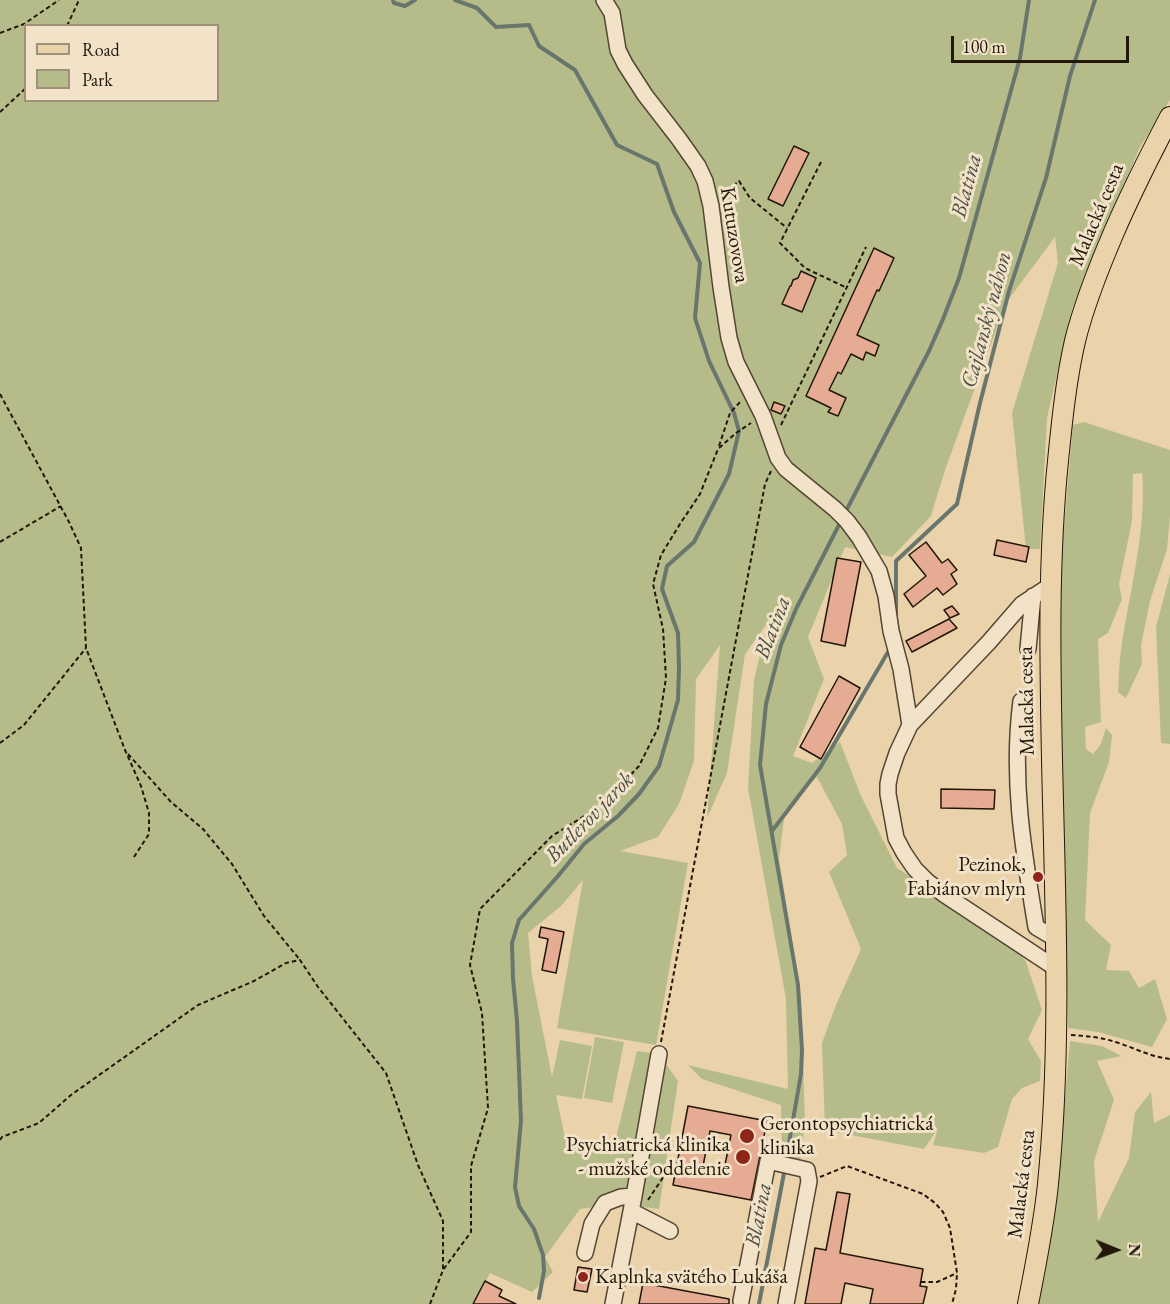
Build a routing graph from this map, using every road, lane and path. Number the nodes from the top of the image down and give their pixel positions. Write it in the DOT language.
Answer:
graph roads {
  1 [pos="59,0"];
  2 [pos="79,0"];
  3 [pos="610,4"];
  4 [pos="68,24"];
  5 [pos="0,33"];
  6 [pos="24,90"];
  7 [pos="0,112"];
  8 [pos="1170,117"];
  9 [pos="821,162"];
  10 [pos="711,206"];
  11 [pos="787,228"];
  12 [pos="866,247"];
  13 [pos="847,288"];
  14 [pos="750,390"];
  15 [pos="0,394"];
  16 [pos="742,429"];
  17 [pos="718,449"];
  18 [pos="775,451"];
  19 [pos="61,506"];
  20 [pos="0,542"];
  21 [pos="1050,585"];
  22 [pos="1033,596"];
  23 [pos="86,648"];
  24 [pos="1028,649"];
  25 [pos="1021,701"];
  26 [pos="910,725"];
  27 [pos="0,743"];
  28 [pos="125,750"];
  29 [pos="134,857"];
  30 [pos="1056,939"];
  31 [pos="300,960"];
  32 [pos="1056,969"];
  33 [pos="1057,1033"];
  34 [pos="659,1054"];
  35 [pos="1170,1059"];
  36 [pos="0,1140"];
  37 [pos="672,1162"];
  38 [pos="809,1181"];
  39 [pos="634,1206"];
  40 [pos="670,1231"];
  41 [pos="585,1253"];
  42 [pos="444,1270"];
  43 [pos="957,1272"];
  44 [pos="921,1282"];
  45 [pos="741,1302"];
  46 [pos="430,1304"];
  47 [pos="613,1304"];
  48 [pos="786,1304"];
  49 [pos="952,1304"];
  50 [pos="1028,1304"];
  1 -- 5 [label="path"];
  2 -- 4 [label="path"];
  3 -- 10 [label="lane, Kutuzovova"];
  6 -- 7 [label="path"];
  8 -- 21 [label="main road, Malacká cesta"];
  9 -- 11 [label="path"];
  10 -- 11 [label="path"];
  10 -- 14 [label="lane, Kutuzovova"];
  11 -- 13 [label="path"];
  12 -- 13 [label="path"];
  13 -- 18 [label="path"];
  14 -- 17 [label="path"];
  14 -- 18 [label="lane, Kutuzovova"];
  15 -- 19 [label="path"];
  16 -- 17 [label="path"];
  17 -- 42 [label="path"];
  18 -- 26 [label="lane"];
  18 -- 34 [label="path"];
  19 -- 20 [label="path"];
  19 -- 23 [label="path"];
  21 -- 22 [label="lane"];
  21 -- 30 [label="main road, Malacká cesta"];
  22 -- 24 [label="lane"];
  22 -- 26 [label="lane"];
  23 -- 27 [label="path"];
  23 -- 28 [label="path"];
  25 -- 30 [label="lane"];
  26 -- 32 [label="lane"];
  28 -- 29 [label="path"];
  28 -- 31 [label="path"];
  30 -- 32 [label="main road, Malacká cesta"];
  31 -- 36 [label="path"];
  31 -- 42 [label="path"];
  32 -- 33 [label="main road, Malacká cesta"];
  33 -- 35 [label="path"];
  33 -- 50 [label="main road, Malacká cesta"];
  34 -- 39 [label="lane"];
  37 -- 39 [label="path"];
  38 -- 43 [label="path"];
  38 -- 45 [label="lane"];
  38 -- 48 [label="lane"];
  39 -- 40 [label="lane"];
  39 -- 41 [label="lane"];
  39 -- 47 [label="lane"];
  42 -- 46 [label="path"];
  43 -- 44 [label="path"];
  43 -- 49 [label="path"];
}
